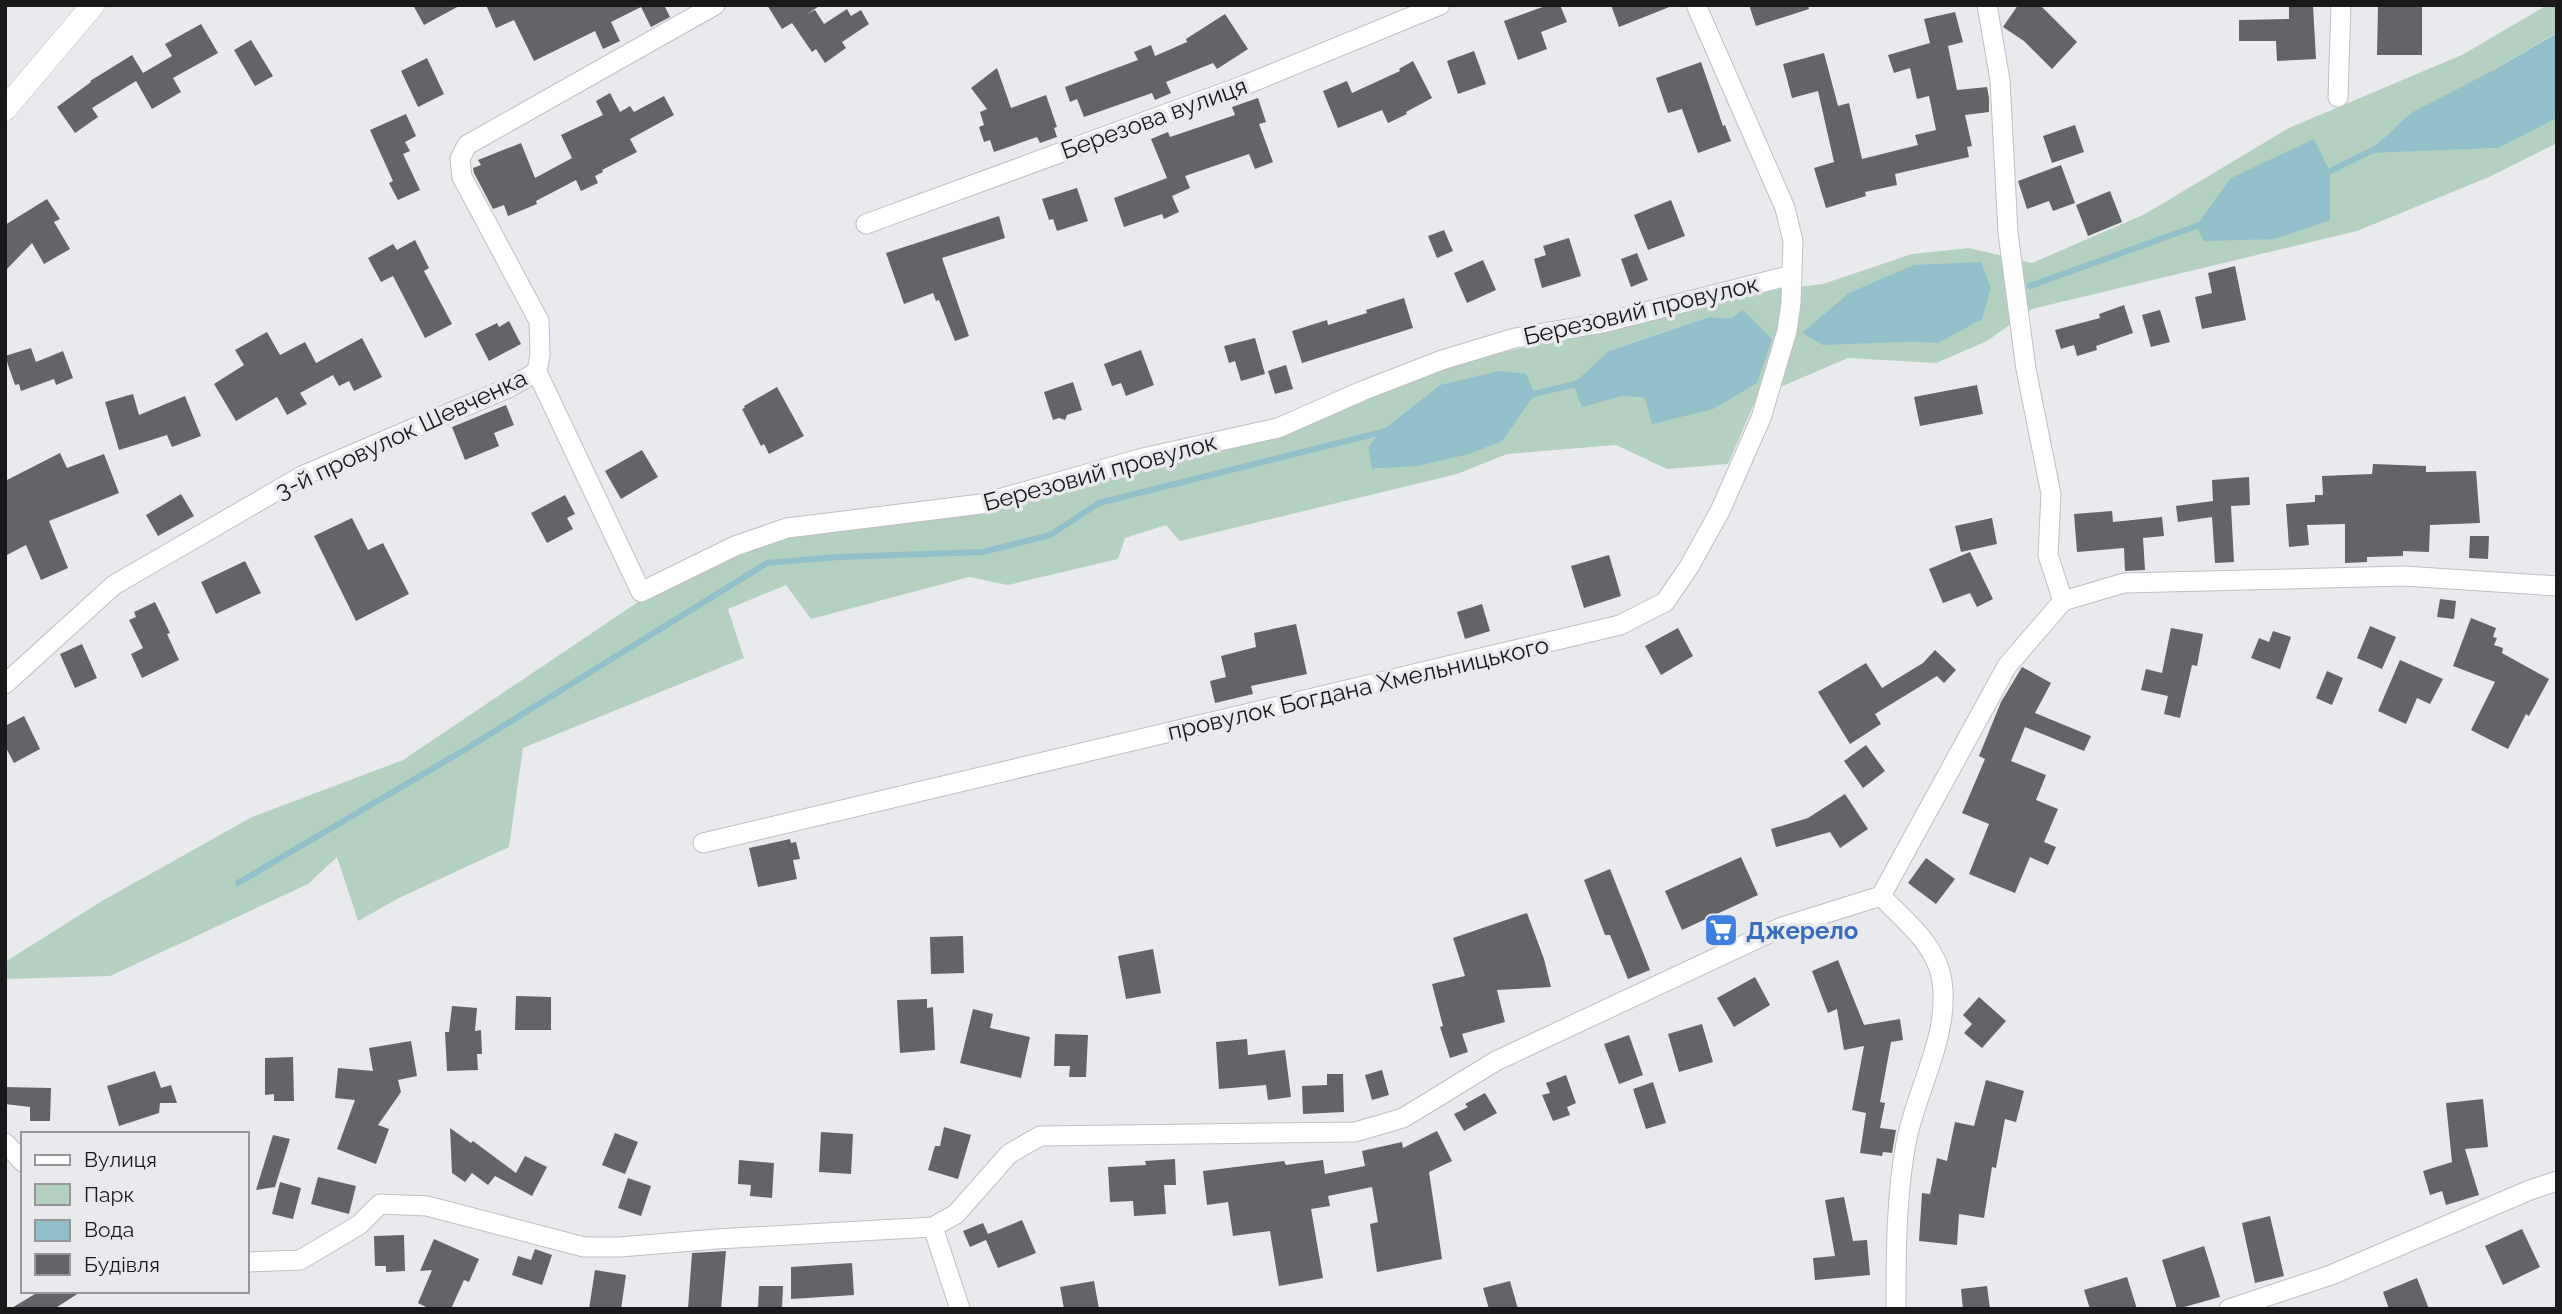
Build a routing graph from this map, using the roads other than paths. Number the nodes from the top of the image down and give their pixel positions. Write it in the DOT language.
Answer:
graph roads {
  1 [pos="93,5"];
  2 [pos="715,5"];
  3 [pos="1440,5"];
  4 [pos="1696,5"];
  5 [pos="1987,5"];
  6 [pos="2340,5"];
  7 [pos="2339,97"];
  8 [pos="5,109"];
  9 [pos="866,224"];
  10 [pos="1792,275"];
  11 [pos="537,372"];
  12 [pos="2557,586"];
  13 [pos="2063,601"];
  14 [pos="5,684"];
  15 [pos="703,843"];
  16 [pos="1881,896"];
  17 [pos="5,1143"];
  18 [pos="21,1160"];
  19 [pos="2557,1181"];
  20 [pos="933,1227"];
  21 [pos="248,1262"];
  22 [pos="960,1309"];
  23 [pos="1896,1309"];
  24 [pos="2229,1309"];
  1 -- 8 [label="street"];
  2 -- 11 [label="street, 3-й провулок Шевченка"];
  3 -- 9 [label="street, Березова вулиця"];
  4 -- 10 [label="street, провулок Богдана Хмельницького"];
  5 -- 13 [label="street"];
  6 -- 7 [label="street"];
  10 -- 11 [label="street, Березовий провулок"];
  10 -- 15 [label="street, провулок Богдана Хмельницького"];
  11 -- 14 [label="street, 3-й провулок Шевченка"];
  12 -- 13 [label="street"];
  13 -- 16 [label="street"];
  16 -- 20 [label="street"];
  16 -- 23 [label="street"];
  17 -- 18 [label="street"];
  19 -- 24 [label="street"];
  20 -- 21 [label="street"];
  20 -- 22 [label="street"];
}
